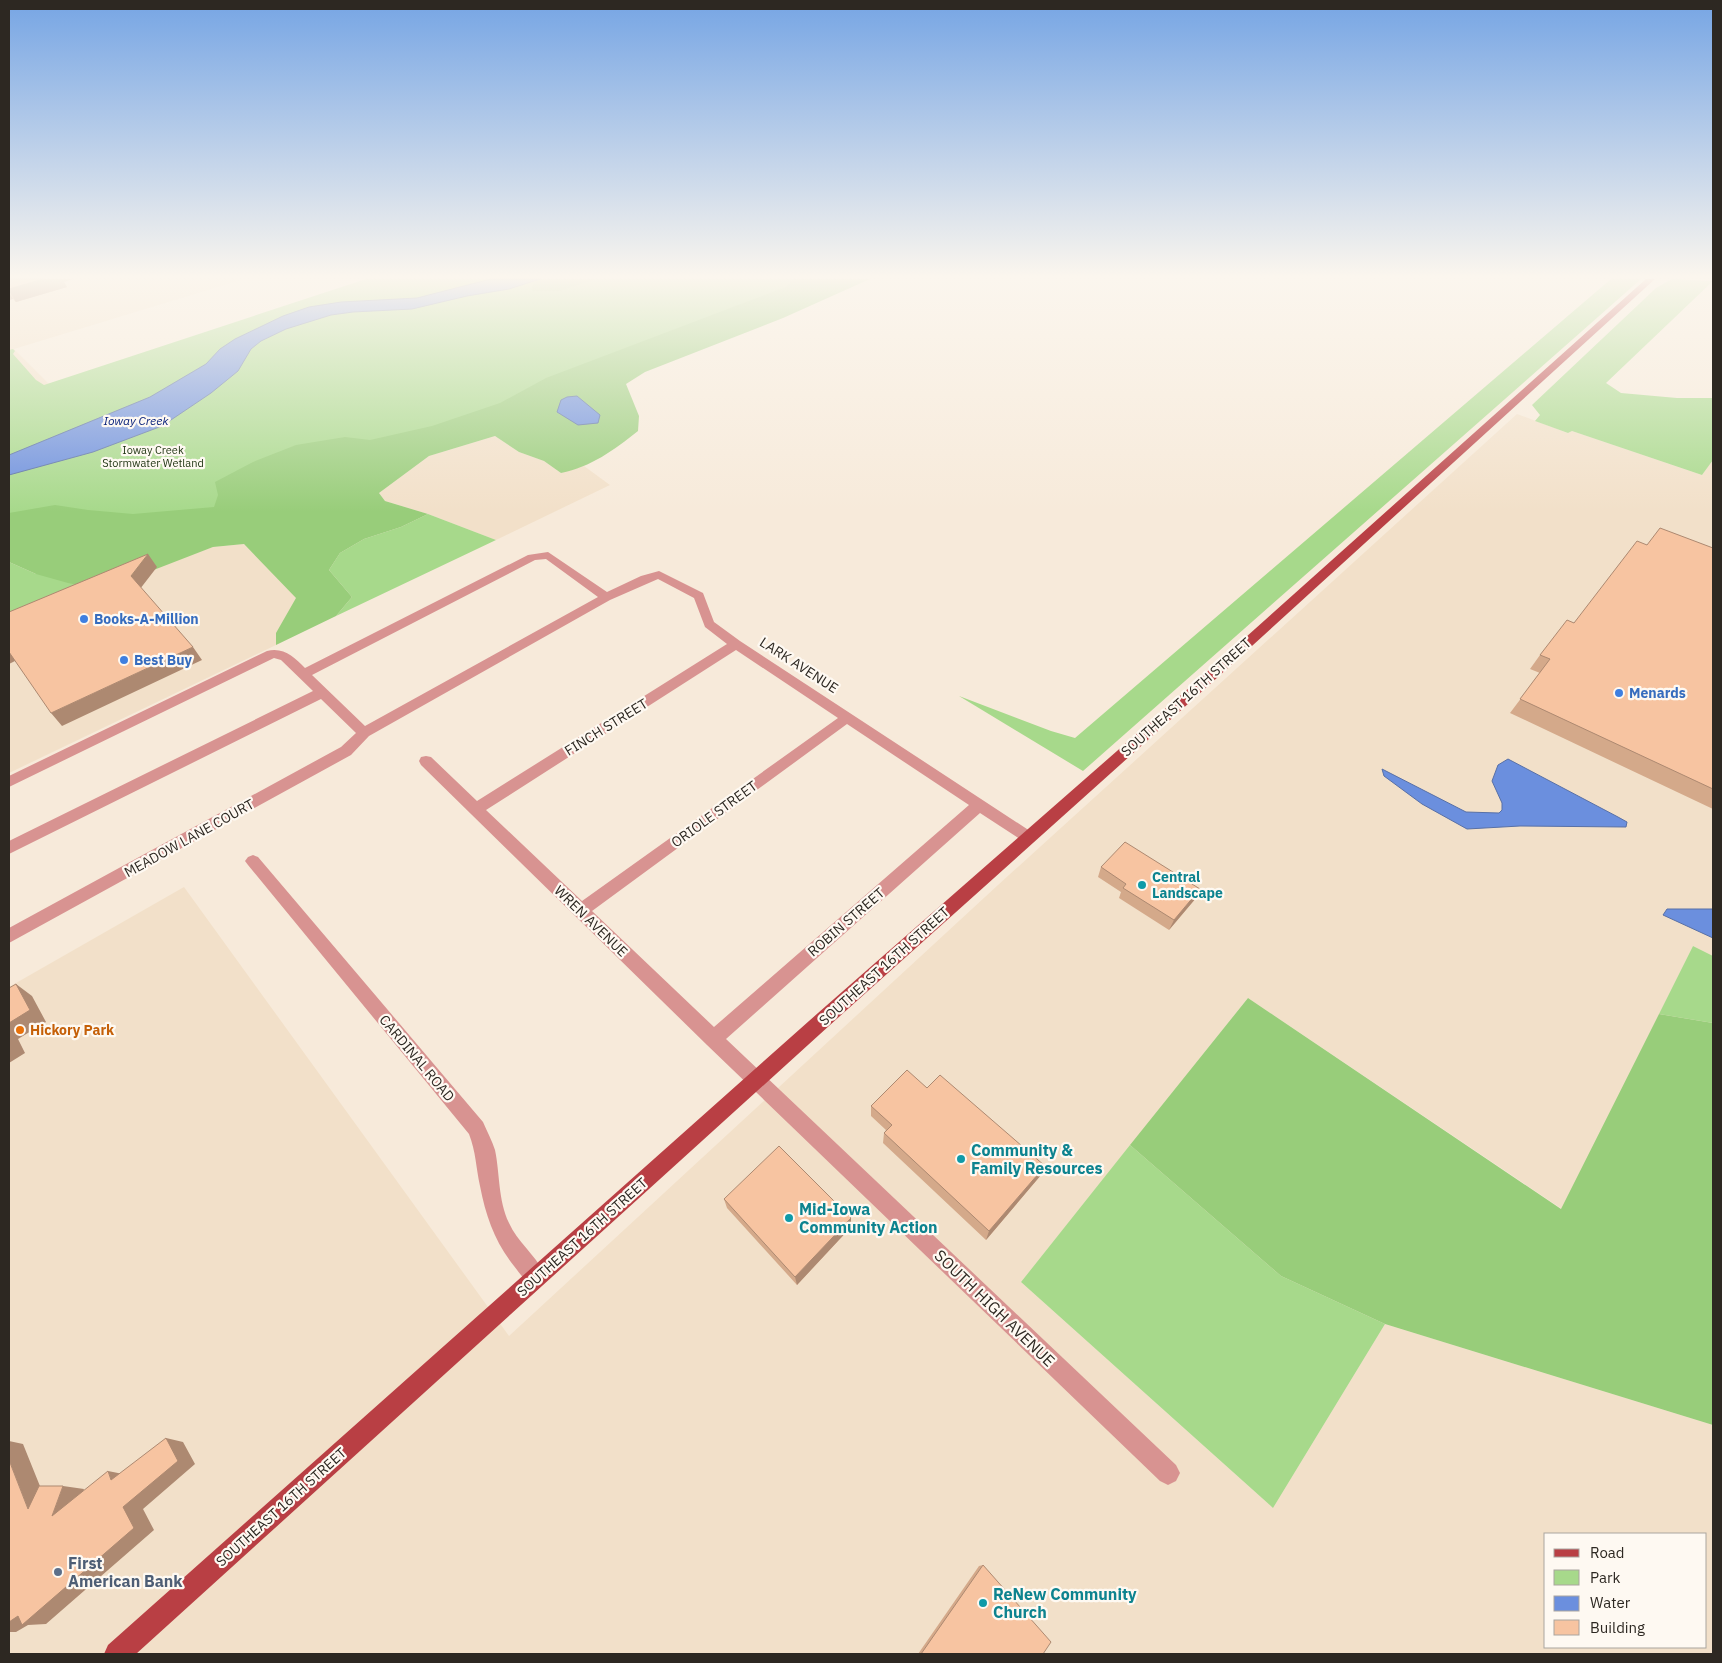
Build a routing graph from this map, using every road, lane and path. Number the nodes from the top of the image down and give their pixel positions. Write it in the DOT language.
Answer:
graph roads {
  1 [pos="1565,357"];
  2 [pos="606,597"];
  3 [pos="736,644"];
  4 [pos="303,674"];
  5 [pos="322,692"];
  6 [pos="848,717"];
  7 [pos="364,733"];
  8 [pos="426,761"];
  9 [pos="9,782"];
  10 [pos="979,805"];
  11 [pos="475,809"];
  12 [pos="1028,837"];
  13 [pos="9,848"];
  14 [pos="253,862"];
  15 [pos="580,911"];
  16 [pos="9,936"];
  17 [pos="713,1038"];
  18 [pos="756,1080"];
  19 [pos="536,1278"];
  20 [pos="1168,1473"];
  21 [pos="117,1654"];
  1 -- 12 [label="main road, SOUTHEAST 16TH STREET"];
  2 -- 3 [label="street, LARK AVENUE"];
  2 -- 4 [label="street"];
  2 -- 7 [label="street, MEADOW LANE COURT"];
  3 -- 6 [label="street, LARK AVENUE"];
  3 -- 11 [label="street, FINCH STREET"];
  4 -- 5 [label="street"];
  4 -- 9 [label="street"];
  5 -- 7 [label="street"];
  5 -- 13 [label="street"];
  6 -- 10 [label="street, LARK AVENUE"];
  6 -- 15 [label="street, ORIOLE STREET"];
  7 -- 16 [label="street, MEADOW LANE COURT"];
  8 -- 11 [label="street, WREN AVENUE"];
  10 -- 12 [label="street, LARK AVENUE"];
  10 -- 17 [label="street, ROBIN STREET"];
  11 -- 15 [label="street, WREN AVENUE"];
  12 -- 18 [label="main road, SOUTHEAST 16TH STREET"];
  14 -- 19 [label="street, CARDINAL ROAD"];
  15 -- 17 [label="street, WREN AVENUE"];
  17 -- 18 [label="street, WREN AVENUE"];
  18 -- 19 [label="main road, SOUTHEAST 16TH STREET"];
  18 -- 20 [label="street, SOUTH HIGH AVENUE"];
  19 -- 21 [label="main road, SOUTHEAST 16TH STREET"];
}
